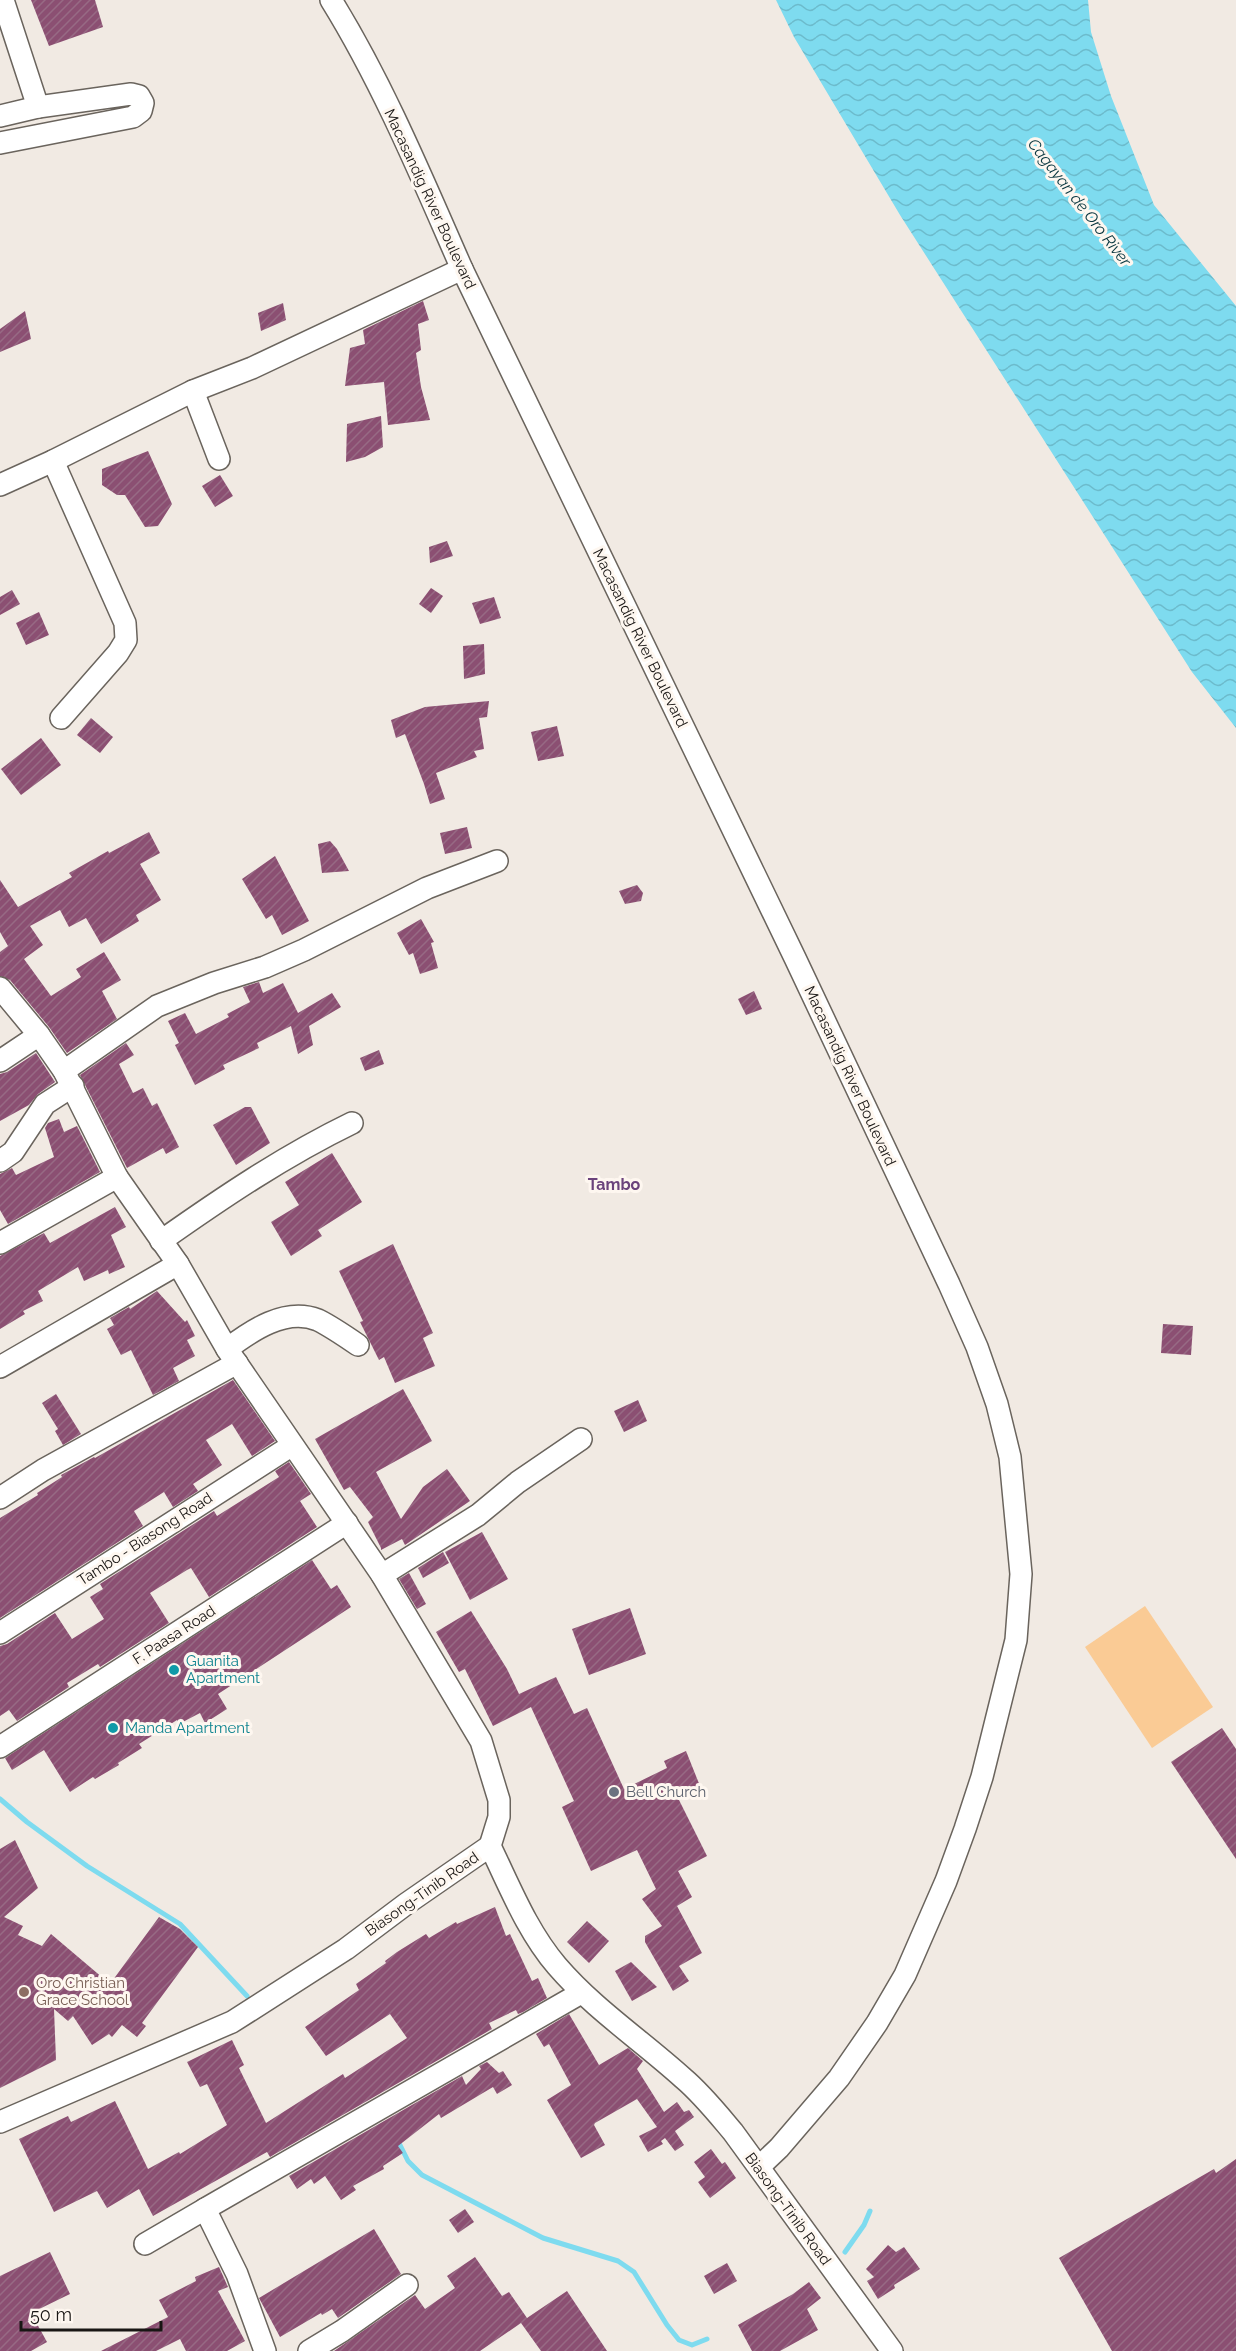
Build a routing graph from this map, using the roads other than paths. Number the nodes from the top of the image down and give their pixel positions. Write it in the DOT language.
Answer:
graph roads {
  1 [pos="3,0"];
  2 [pos="331,0"];
  3 [pos="75,102"];
  4 [pos="38,107"];
  5 [pos="0,116"];
  6 [pos="79,127"];
  7 [pos="0,142"];
  8 [pos="462,269"];
  9 [pos="193,392"];
  10 [pos="219,459"];
  11 [pos="52,461"];
  12 [pos="0,484"];
  13 [pos="61,718"];
  14 [pos="497,861"];
  15 [pos="0,988"];
  16 [pos="39,1035"];
  17 [pos="0,1061"];
  18 [pos="69,1079"];
  19 [pos="352,1123"];
  20 [pos="0,1161"];
  21 [pos="117,1177"];
  22 [pos="160,1241"];
  23 [pos="0,1243"];
  24 [pos="178,1264"];
  25 [pos="358,1345"];
  26 [pos="232,1356"];
  27 [pos="0,1367"];
  28 [pos="581,1439"];
  29 [pos="291,1446"];
  30 [pos="0,1498"];
  31 [pos="347,1523"];
  32 [pos="382,1575"];
  33 [pos="0,1633"];
  34 [pos="0,1747"];
  35 [pos="490,1846"];
  36 [pos="581,1993"];
  37 [pos="0,2122"];
  38 [pos="759,2167"];
  39 [pos="205,2209"];
  40 [pos="145,2244"];
  41 [pos="407,2285"];
  42 [pos="265,2351"];
  43 [pos="309,2351"];
  44 [pos="892,2351"];
  1 -- 4 [label="street"];
  2 -- 8 [label="street, Macasandig River Boulevard"];
  3 -- 4 [label="street"];
  3 -- 6 [label="street"];
  3 -- 6 [label="street"];
  4 -- 5 [label="street"];
  6 -- 7 [label="street"];
  8 -- 9 [label="street"];
  8 -- 38 [label="street, Macasandig River Boulevard"];
  9 -- 10 [label="street"];
  9 -- 11 [label="street"];
  11 -- 12 [label="street"];
  11 -- 13 [label="street"];
  14 -- 18 [label="street"];
  15 -- 16 [label="street"];
  16 -- 17 [label="street"];
  16 -- 18 [label="street"];
  18 -- 20 [label="street"];
  18 -- 21 [label="street"];
  19 -- 22 [label="street"];
  21 -- 22 [label="street"];
  21 -- 23 [label="street"];
  22 -- 24 [label="street"];
  24 -- 26 [label="street"];
  24 -- 27 [label="street"];
  25 -- 26 [label="street"];
  26 -- 29 [label="street"];
  26 -- 30 [label="street"];
  28 -- 32 [label="street"];
  29 -- 31 [label="street"];
  29 -- 33 [label="street, Tambo - Biasong Road"];
  31 -- 32 [label="street"];
  31 -- 34 [label="street, F. Paasa Road"];
  32 -- 35 [label="street"];
  35 -- 36 [label="street, Biasong-Tinib Road"];
  35 -- 37 [label="street, Biasong-Tinib Road"];
  36 -- 38 [label="street, Biasong-Tinib Road"];
  36 -- 39 [label="street"];
  38 -- 44 [label="street, Biasong-Tinib Road"];
  39 -- 40 [label="street"];
  39 -- 42 [label="street"];
  41 -- 43 [label="street"];
}
